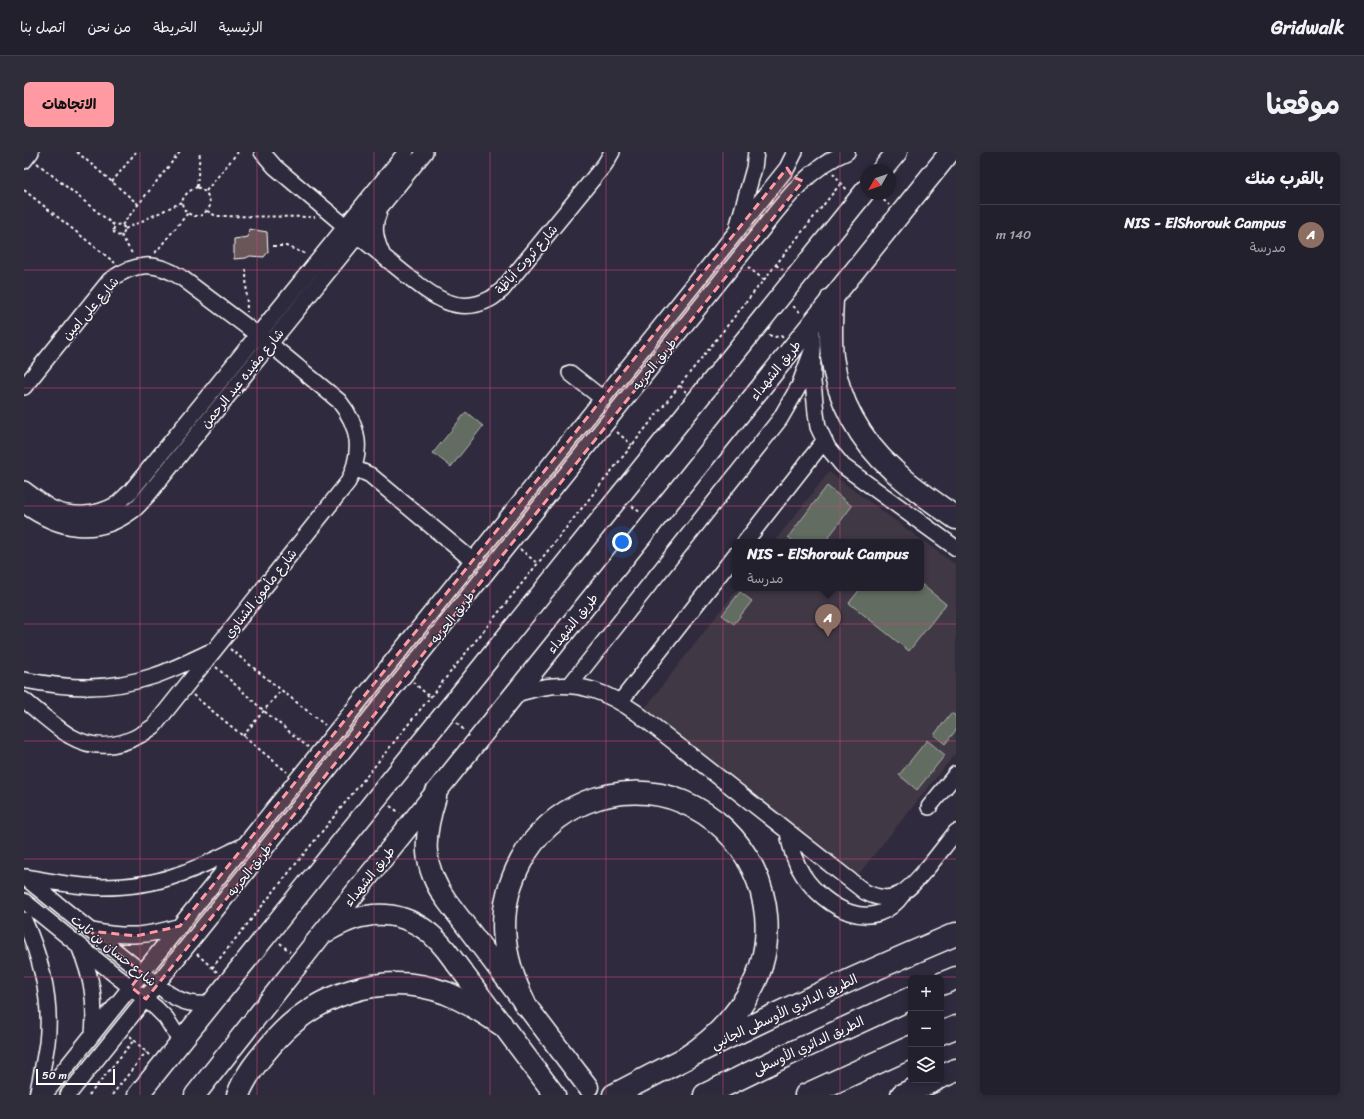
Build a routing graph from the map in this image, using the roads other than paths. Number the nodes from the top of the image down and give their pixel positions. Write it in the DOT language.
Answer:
graph roads {
  1 [pos="262,152"];
  2 [pos="406,152"];
  3 [pos="425,152"];
  4 [pos="612,152"];
  5 [pos="756,152"];
  6 [pos="795,152"];
  7 [pos="847,152"];
  8 [pos="897,152"];
  9 [pos="950,152"];
  10 [pos="887,164"];
  11 [pos="787,168"];
  12 [pos="803,181"];
  13 [pos="860,197"];
  14 [pos="382,205"];
  15 [pos="349,229"];
  16 [pos="736,232"];
  17 [pos="752,242"];
  18 [pos="384,256"];
  19 [pos="832,299"];
  20 [pos="812,323"];
  21 [pos="258,335"];
  22 [pos="812,351"];
  23 [pos="570,373"];
  24 [pos="24,387"];
  25 [pos="603,398"];
  26 [pos="824,441"];
  27 [pos="354,468"];
  28 [pos="24,488"];
  29 [pos="24,505"];
  30 [pos="956,518"];
  31 [pos="747,539"];
  32 [pos="956,548"];
  33 [pos="732,559"];
  34 [pos="473,561"];
  35 [pos="215,650"];
  36 [pos="24,680"];
  37 [pos="570,685"];
  38 [pos="514,694"];
  39 [pos="24,700"];
  40 [pos="620,702"];
  41 [pos="956,774"];
  42 [pos="439,788"];
  43 [pos="929,807"];
  44 [pos="788,832"];
  45 [pos="956,832"];
  46 [pos="246,844"];
  47 [pos="24,877"];
  48 [pos="903,894"];
  49 [pos="24,901"];
  50 [pos="24,920"];
  51 [pos="180,926"];
  52 [pos="90,931"];
  53 [pos="322,934"];
  54 [pos="956,934"];
  55 [pos="78,945"];
  56 [pos="142,973"];
  57 [pos="956,978"];
  58 [pos="944,983"];
  59 [pos="157,985"];
  60 [pos="131,987"];
  61 [pos="146,999"];
  62 [pos="908,999"];
  63 [pos="211,1004"];
  64 [pos="525,1004"];
  65 [pos="501,1024"];
  66 [pos="956,1027"];
  67 [pos="944,1033"];
  68 [pos="93,1034"];
  69 [pos="181,1042"];
  70 [pos="909,1047"];
  71 [pos="684,1059"];
  72 [pos="956,1070"];
  73 [pos="944,1076"];
  74 [pos="928,1083"];
  75 [pos="588,1087"];
  76 [pos="37,1095"];
  77 [pos="44,1095"];
  78 [pos="68,1095"];
  79 [pos="138,1095"];
  80 [pos="195,1095"];
  81 [pos="238,1095"];
  82 [pos="555,1095"];
  83 [pos="614,1095"];
  84 [pos="705,1095"];
  85 [pos="806,1095"];
  86 [pos="902,1095"];
  1 -- 15 [label="street, شارع ثروت أباظة"];
  2 -- 15 [label="street, شارع مفيده عبد الرحمن"];
  3 -- 14 [label="street, شارع مفيده عبد الرحمن"];
  4 -- 18 [label="street, شارع ثروت أباظة"];
  5 -- 16 [label="street"];
  6 -- 11 [label="street, طريق الحريه"];
  7 -- 12 [label="street, طريق الحريه"];
  8 -- 10 [label="main road"];
  9 -- 19 [label="main road, طريق الشهداء"];
  11 -- 12 [label="street"];
  11 -- 16 [label="street, طريق الحريه"];
  12 -- 17 [label="street, طريق الحريه"];
  13 -- 63 [label="main road"];
  14 -- 15 [label="street, شارع مفيده عبد الرحمن"];
  14 -- 18 [label="street"];
  15 -- 18 [label="street, شارع ثروت أباظة"];
  15 -- 21 [label="street, شارع مفيده عبد الرحمن"];
  15 -- 21 [label="street, شارع مفيده عبد الرحمن"];
  16 -- 17 [label="street"];
  16 -- 25 [label="street, طريق الحريه"];
  17 -- 59 [label="street, طريق الحريه"];
  19 -- 20 [label="main road, طريق الشهداء"];
  19 -- 30 [label="highway"];
  20 -- 22 [label="street"];
  20 -- 38 [label="main road, طريق الشهداء"];
  21 -- 24 [label="street, شارع على امين"];
  21 -- 27 [label="street, شارع مأمون الشناوى"];
  21 -- 28 [label="street, شارع مفيده عبد الرحمن"];
  21 -- 29 [label="street, شارع مفيده عبد الرحمن"];
  22 -- 26 [label="street"];
  22 -- 37 [label="street"];
  23 -- 25 [label="street"];
  25 -- 34 [label="street, طريق الحريه"];
  26 -- 31 [label="street"];
  26 -- 32 [label="street"];
  27 -- 34 [label="street"];
  27 -- 35 [label="street, شارع مأمون الشناوى"];
  33 -- 40 [label="street"];
  34 -- 46 [label="street, طريق الحريه"];
  35 -- 36 [label="street"];
  35 -- 39 [label="street, شارع مأمون الشناوى"];
  37 -- 38 [label="street"];
  37 -- 40 [label="street"];
  38 -- 42 [label="main road, طريق الشهداء"];
  40 -- 44 [label="street"];
  41 -- 43 [label="street"];
  42 -- 53 [label="main road, طريق الشهداء"];
  42 -- 64 [label="main road"];
  44 -- 48 [label="street"];
  44 -- 48 [label="street"];
  45 -- 48 [label="street"];
  46 -- 47 [label="street"];
  46 -- 51 [label="street, طريق الحريه"];
  47 -- 52 [label="street, شارع حسان بن ثابت"];
  49 -- 55 [label="street, شارع حسان بن ثابت"];
  50 -- 76 [label="street"];
  51 -- 52 [label="street"];
  51 -- 56 [label="street, طريق الحريه"];
  52 -- 56 [label="street, شارع حسان بن ثابت"];
  53 -- 65 [label="main road"];
  53 -- 80 [label="main road, طريق الشهداء"];
  54 -- 71 [label="highway, الطريق الدائري الأوسطى الجانبي"];
  55 -- 60 [label="street, شارع حسان بن ثابت"];
  55 -- 68 [label="street"];
  56 -- 59 [label="street, شارع حسان بن ثابت"];
  56 -- 60 [label="street, طريق الحريه"];
  57 -- 58 [label="highway"];
  59 -- 61 [label="street, طريق الحريه"];
  59 -- 63 [label="street, شارع حسان بن ثابت"];
  60 -- 61 [label="street, شارع حسان بن ثابت"];
  60 -- 68 [label="street, طريق الحريه"];
  61 -- 69 [label="street, شارع حسان بن ثابت"];
  61 -- 78 [label="street, طريق الحريه"];
  62 -- 84 [label="highway, الطريق الدائري الأوسطى"];
  63 -- 69 [label="main road"];
  64 -- 71 [label="highway"];
  64 -- 75 [label="main road"];
  65 -- 81 [label="highway"];
  65 -- 82 [label="main road"];
  66 -- 67 [label="highway"];
  68 -- 77 [label="street, طريق الحريه"];
  69 -- 79 [label="main road"];
  70 -- 85 [label="highway"];
  71 -- 83 [label="highway, الطريق الدائري الأوسطى الجانبي"];
  72 -- 73 [label="highway"];
  74 -- 86 [label="highway"];
}
